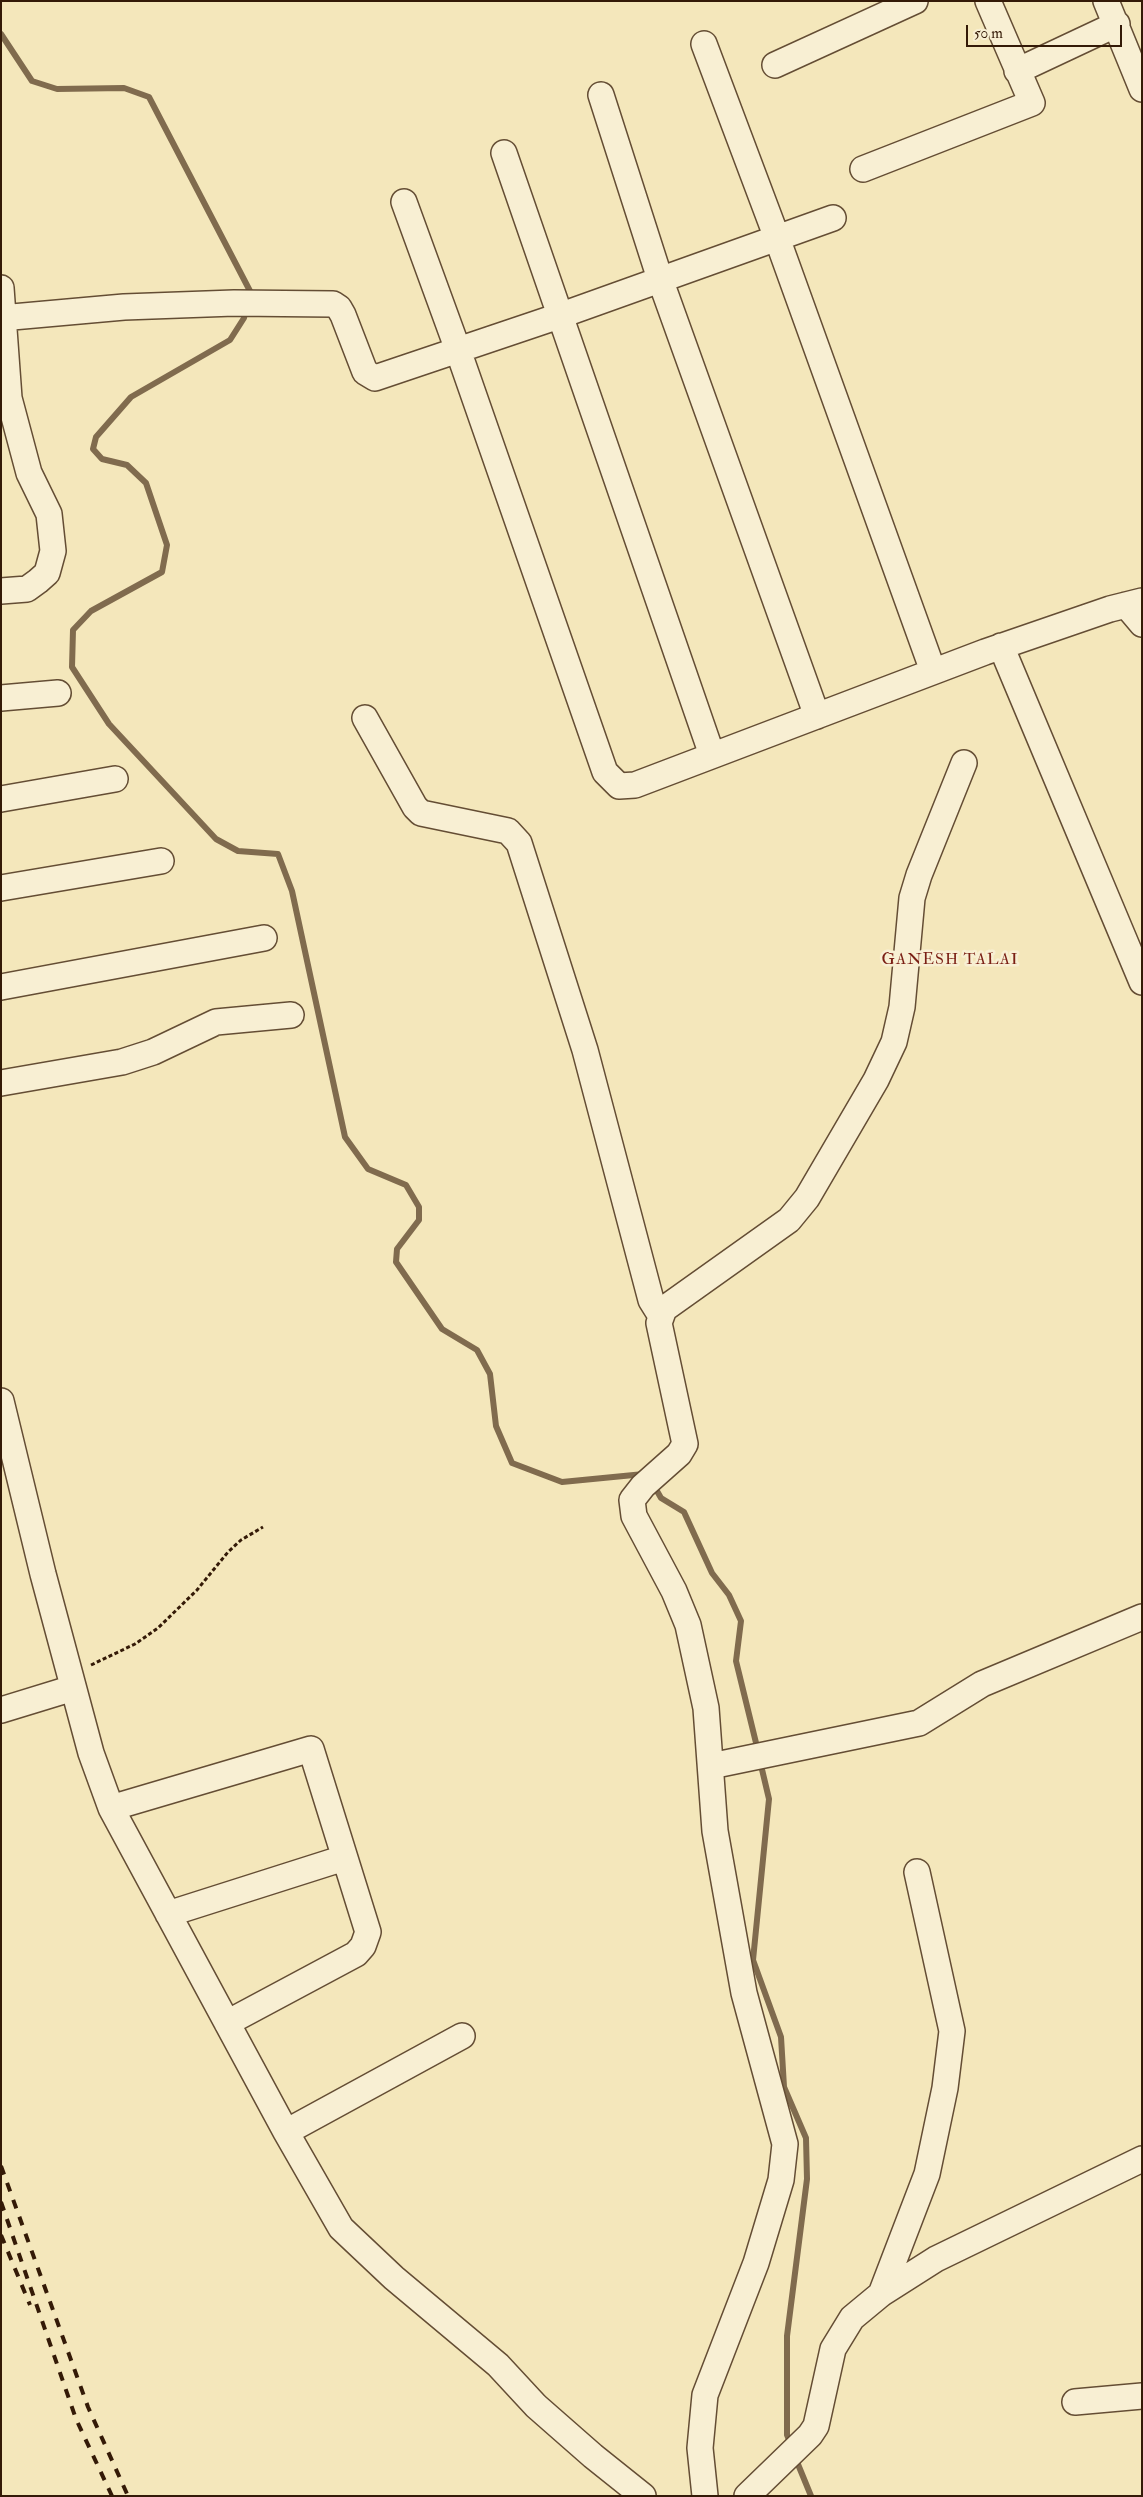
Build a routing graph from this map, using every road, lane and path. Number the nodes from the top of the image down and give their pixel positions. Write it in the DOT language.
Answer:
graph roads {
  1 [pos="915,1"];
  2 [pos="988,1"];
  3 [pos="1106,1"];
  4 [pos="1117,24"];
  5 [pos="704,44"];
  6 [pos="775,65"];
  7 [pos="1017,71"];
  8 [pos="1142,89"];
  9 [pos="601,95"];
  10 [pos="504,153"];
  11 [pos="864,169"];
  12 [pos="404,202"];
  13 [pos="833,218"];
  14 [pos="777,238"];
  15 [pos="660,279"];
  16 [pos="1,288"];
  17 [pos="559,316"];
  18 [pos="3,318"];
  19 [pos="458,350"];
  20 [pos="1,591"];
  21 [pos="1137,610"];
  22 [pos="1001,646"];
  23 [pos="933,672"];
  24 [pos="58,693"];
  25 [pos="1,698"];
  26 [pos="816,716"];
  27 [pos="365,718"];
  28 [pos="712,755"];
  29 [pos="964,763"];
  30 [pos="115,779"];
  31 [pos="1,798"];
  32 [pos="161,861"];
  33 [pos="1,888"];
  34 [pos="264,938"];
  35 [pos="1142,982"];
  36 [pos="1,987"];
  37 [pos="291,1015"];
  38 [pos="1,1083"];
  39 [pos="661,1316"];
  40 [pos="1,1401"];
  41 [pos="263,1527"];
  42 [pos="1142,1618"];
  43 [pos="71,1681"];
  44 [pos="1,1710"];
  45 [pos="711,1766"];
  46 [pos="111,1808"];
  47 [pos="344,1858"];
  48 [pos="918,1872"];
  49 [pos="168,1914"];
  50 [pos="227,2023"];
  51 [pos="462,2036"];
  52 [pos="286,2132"];
  53 [pos="1142,2159"];
  54 [pos="881,2294"];
  55 [pos="1142,2396"];
  56 [pos="1075,2402"];
  57 [pos="643,2496"];
  58 [pos="705,2496"];
  59 [pos="747,2496"];
  1 -- 6 [label="street"];
  2 -- 7 [label="street"];
  3 -- 4 [label="street"];
  4 -- 7 [label="street"];
  4 -- 8 [label="street"];
  5 -- 14 [label="street"];
  7 -- 11 [label="street"];
  9 -- 15 [label="street"];
  10 -- 17 [label="street"];
  12 -- 19 [label="street"];
  13 -- 14 [label="street"];
  14 -- 15 [label="street"];
  14 -- 23 [label="street"];
  15 -- 17 [label="street"];
  15 -- 26 [label="street"];
  16 -- 18 [label="street"];
  17 -- 19 [label="street"];
  17 -- 28 [label="street"];
  18 -- 19 [label="street"];
  18 -- 20 [label="street"];
  19 -- 28 [label="street"];
  21 -- 22 [label="street"];
  22 -- 23 [label="street"];
  22 -- 35 [label="street"];
  23 -- 26 [label="street"];
  24 -- 25 [label="street"];
  26 -- 28 [label="street"];
  27 -- 39 [label="street"];
  29 -- 39 [label="street"];
  30 -- 31 [label="street"];
  32 -- 33 [label="street"];
  34 -- 36 [label="street"];
  37 -- 38 [label="street"];
  39 -- 45 [label="street"];
  40 -- 43 [label="street"];
  41 -- 43 [label="path"];
  42 -- 45 [label="street"];
  43 -- 44 [label="street"];
  43 -- 46 [label="street"];
  45 -- 58 [label="street"];
  46 -- 47 [label="street"];
  46 -- 49 [label="street"];
  47 -- 49 [label="street"];
  47 -- 50 [label="street"];
  48 -- 54 [label="street"];
  49 -- 50 [label="street"];
  50 -- 52 [label="street"];
  51 -- 52 [label="street"];
  52 -- 57 [label="street"];
  53 -- 54 [label="street"];
  54 -- 59 [label="street"];
  55 -- 56 [label="street"];
}
